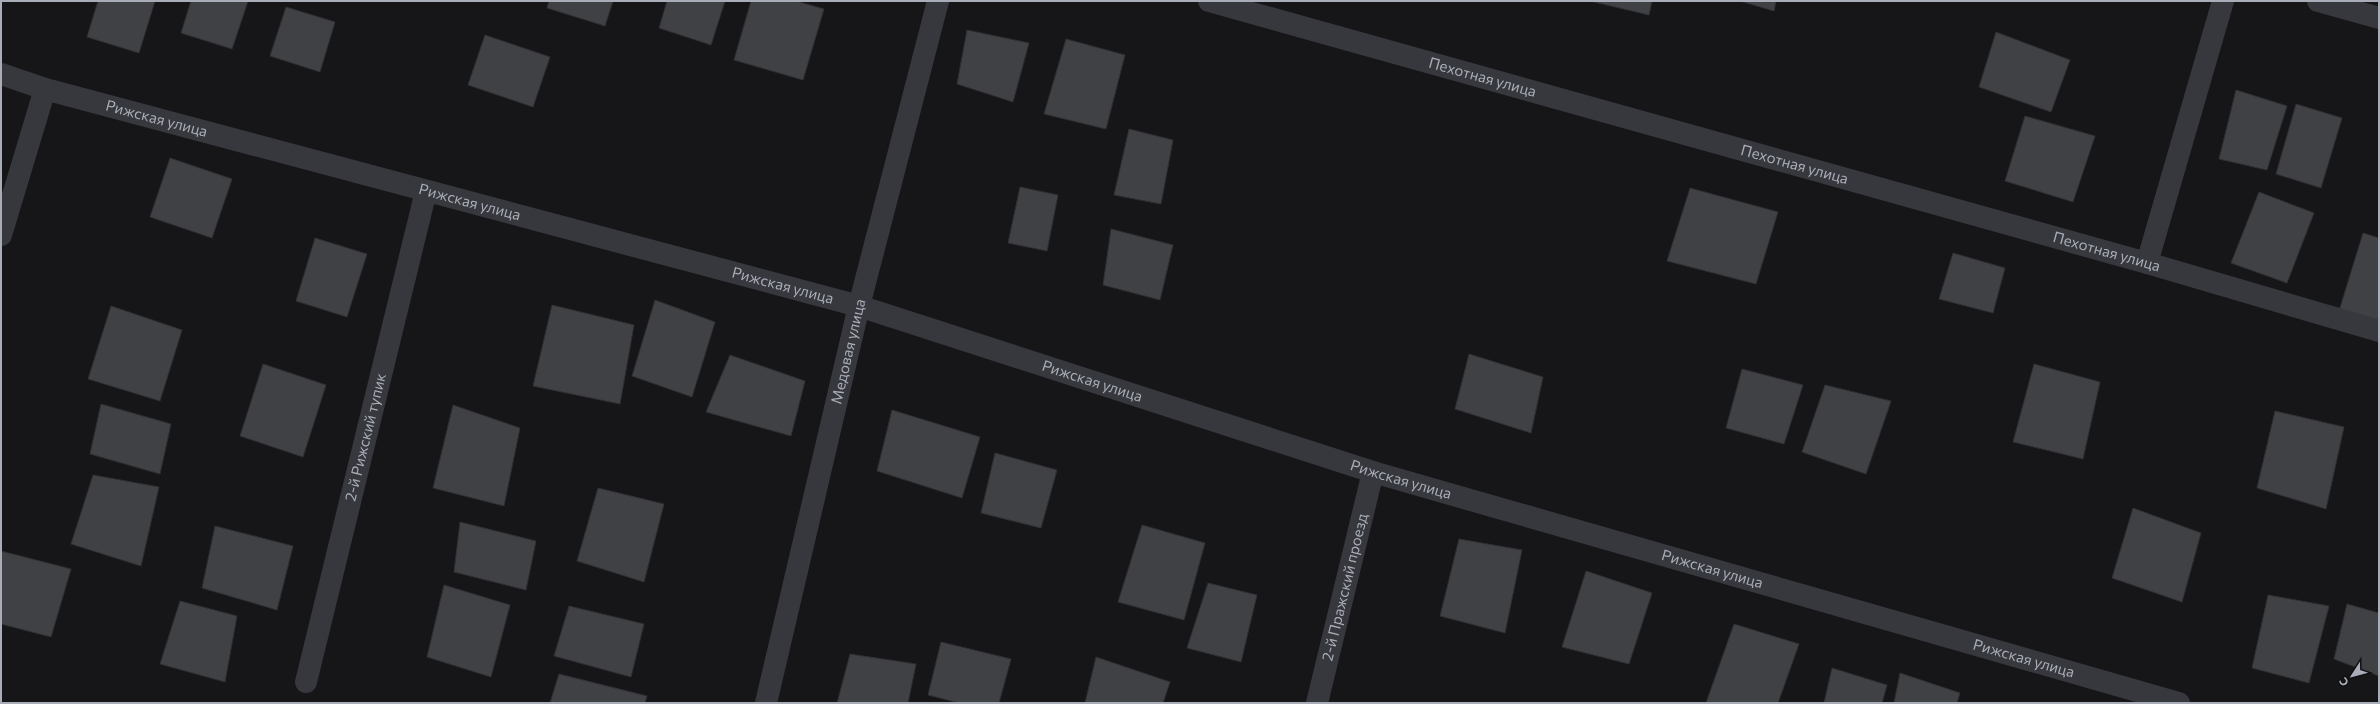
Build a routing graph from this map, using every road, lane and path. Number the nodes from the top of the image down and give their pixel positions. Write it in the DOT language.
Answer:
graph roads {
  1 [pos="938,1"];
  2 [pos="1209,1"];
  3 [pos="2223,1"];
  4 [pos="2318,1"];
  5 [pos="2379,18"];
  6 [pos="1,74"];
  7 [pos="45,89"];
  8 [pos="426,191"];
  9 [pos="1,235"];
  10 [pos="2147,263"];
  11 [pos="859,306"];
  12 [pos="2379,331"];
  13 [pos="1373,472"];
  14 [pos="306,682"];
  15 [pos="766,703"];
  16 [pos="1317,703"];
  17 [pos="2179,703"];
  1 -- 11 [label="street, Медовая улица"];
  2 -- 10 [label="street, Пехотная улица"];
  3 -- 10 [label="street"];
  4 -- 5 [label="street"];
  6 -- 7 [label="street, Рижская улица"];
  7 -- 8 [label="street, Рижская улица"];
  7 -- 9 [label="street"];
  8 -- 11 [label="street, Рижская улица"];
  8 -- 14 [label="street, 2-й Рижский тупик"];
  10 -- 12 [label="street, Пехотная улица"];
  11 -- 13 [label="street, Рижская улица"];
  11 -- 15 [label="street, Медовая улица"];
  13 -- 16 [label="street, 2-й Пражский проезд"];
  13 -- 17 [label="street, Рижская улица"];
}
